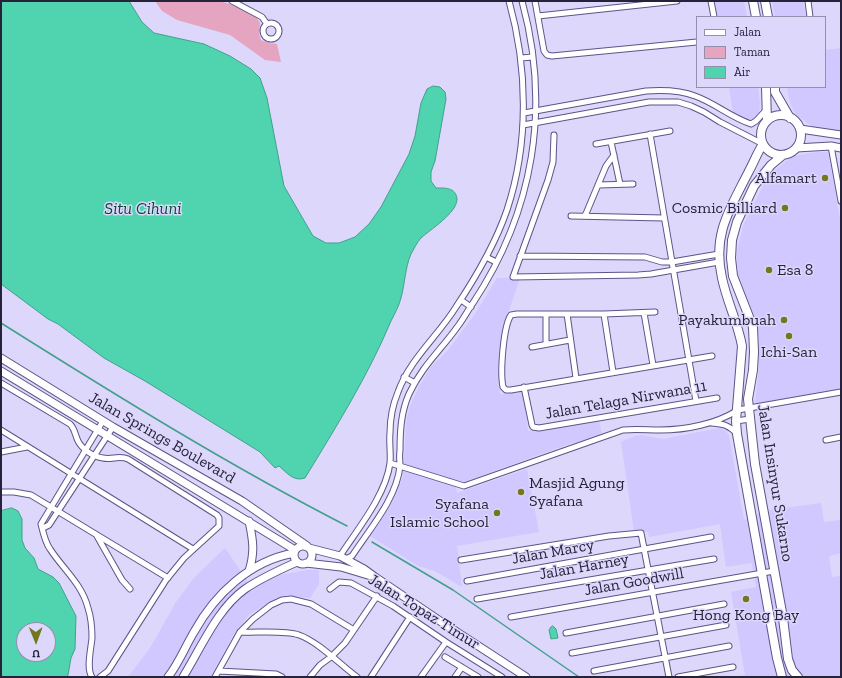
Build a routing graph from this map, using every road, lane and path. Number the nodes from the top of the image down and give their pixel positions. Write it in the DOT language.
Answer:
graph roads {
  1 [pos="232,1"];
  2 [pos="510,1"];
  3 [pos="522,1"];
  4 [pos="535,1"];
  5 [pos="677,1"];
  6 [pos="711,1"];
  7 [pos="753,1"];
  8 [pos="765,1"];
  9 [pos="808,1"];
  10 [pos="538,16"];
  11 [pos="714,16"];
  12 [pos="756,16"];
  13 [pos="768,16"];
  14 [pos="810,16"];
  15 [pos="267,24"];
  16 [pos="696,42"];
  17 [pos="533,57"];
  18 [pos="521,58"];
  19 [pos="766,88"];
  20 [pos="775,88"];
  21 [pos="632,94"];
  22 [pos="634,104"];
  23 [pos="767,109"];
  24 [pos="536,110"];
  25 [pos="524,113"];
  26 [pos="790,118"];
  27 [pos="767,121"];
  28 [pos="535,122"];
  29 [pos="523,125"];
  30 [pos="800,129"];
  31 [pos="670,131"];
  32 [pos="650,134"];
  33 [pos="841,135"];
  34 [pos="554,136"];
  35 [pos="611,142"];
  36 [pos="596,144"];
  37 [pos="763,144"];
  38 [pos="831,146"];
  39 [pos="796,148"];
  40 [pos="841,148"];
  41 [pos="614,155"];
  42 [pos="784,155"];
  43 [pos="620,184"];
  44 [pos="633,184"];
  45 [pos="598,185"];
  46 [pos="841,201"];
  47 [pos="571,216"];
  48 [pos="584,216"];
  49 [pos="664,218"];
  50 [pos="520,256"];
  51 [pos="486,257"];
  52 [pos="719,258"];
  53 [pos="496,262"];
  54 [pos="672,262"];
  55 [pos="673,270"];
  56 [pos="461,300"];
  57 [pos="471,306"];
  58 [pos="655,312"];
  59 [pos="644,313"];
  60 [pos="546,314"];
  61 [pos="567,314"];
  62 [pos="604,314"];
  63 [pos="570,340"];
  64 [pos="546,344"];
  65 [pos="532,347"];
  66 [pos="712,356"];
  67 [pos="1,358"];
  68 [pos="689,360"];
  69 [pos="653,365"];
  70 [pos="1,371"];
  71 [pos="613,372"];
  72 [pos="404,377"];
  73 [pos="576,378"];
  74 [pos="1,383"];
  75 [pos="415,383"];
  76 [pos="524,387"];
  77 [pos="841,392"];
  78 [pos="717,398"];
  79 [pos="696,401"];
  80 [pos="749,409"];
  81 [pos="738,410"];
  82 [pos="750,419"];
  83 [pos="103,421"];
  84 [pos="736,421"];
  85 [pos="707,423"];
  86 [pos="113,427"];
  87 [pos="1,430"];
  88 [pos="98,431"];
  89 [pos="737,434"];
  90 [pos="106,436"];
  91 [pos="841,437"];
  92 [pos="826,440"];
  93 [pos="27,447"];
  94 [pos="86,450"];
  95 [pos="1,452"];
  96 [pos="94,455"];
  97 [pos="390,463"];
  98 [pos="400,466"];
  99 [pos="71,474"];
  100 [pos="80,479"];
  101 [pos="1,492"];
  102 [pos="762,502"];
  103 [pos="750,504"];
  104 [pos="51,506"];
  105 [pos="59,511"];
  106 [pos="248,521"];
  107 [pos="43,528"];
  108 [pos="96,534"];
  109 [pos="291,535"];
  110 [pos="711,537"];
  111 [pos="283,544"];
  112 [pos="308,547"];
  113 [pos="193,549"];
  114 [pos="644,549"];
  115 [pos="294,551"];
  116 [pos="286,554"];
  117 [pos="343,558"];
  118 [pos="714,559"];
  119 [pos="461,560"];
  120 [pos="294,563"];
  121 [pos="306,563"];
  122 [pos="331,565"];
  123 [pos="648,569"];
  124 [pos="249,571"];
  125 [pos="774,571"];
  126 [pos="762,573"];
  127 [pos="375,577"];
  128 [pos="168,578"];
  129 [pos="467,581"];
  130 [pos="130,589"];
  131 [pos="330,589"];
  132 [pos="652,592"];
  133 [pos="377,596"];
  134 [pos="477,599"];
  135 [pos="724,604"];
  136 [pos="657,616"];
  137 [pos="410,617"];
  138 [pos="511,617"];
  139 [pos="726,625"];
  140 [pos="354,630"];
  141 [pos="240,632"];
  142 [pos="566,633"];
  143 [pos="661,637"];
  144 [pos="446,642"];
  145 [pos="729,646"];
  146 [pos="572,653"];
  147 [pos="331,657"];
  148 [pos="445,657"];
  149 [pos="665,658"];
  150 [pos="462,667"];
  151 [pos="733,667"];
  152 [pos="219,671"];
  153 [pos="594,671"];
  154 [pos="92,677"];
  155 [pos="100,677"];
  156 [pos="168,677"];
  157 [pos="183,677"];
  158 [pos="215,677"];
  159 [pos="282,677"];
  160 [pos="310,677"];
  161 [pos="357,677"];
  162 [pos="372,677"];
  163 [pos="421,677"];
  164 [pos="455,677"];
  165 [pos="478,677"];
  166 [pos="502,677"];
  167 [pos="526,677"];
  168 [pos="669,677"];
  169 [pos="678,677"];
  170 [pos="782,677"];
  171 [pos="798,677"];
  1 -- 15 [label="street"];
  2 -- 18 [label="street"];
  3 -- 17 [label="street"];
  4 -- 10 [label="street"];
  5 -- 10 [label="street"];
  6 -- 11 [label="street"];
  7 -- 12 [label="main road"];
  8 -- 13 [label="main road"];
  9 -- 14 [label="street"];
  10 -- 16 [label="street"];
  17 -- 18 [label="street"];
  17 -- 24 [label="street"];
  18 -- 25 [label="street"];
  19 -- 23 [label="main road"];
  20 -- 26 [label="main road"];
  21 -- 22 [label="street"];
  21 -- 23 [label="street"];
  21 -- 24 [label="street"];
  22 -- 28 [label="street"];
  22 -- 37 [label="street"];
  23 -- 27 [label="main road"];
  24 -- 25 [label="street"];
  24 -- 28 [label="street"];
  25 -- 29 [label="street"];
  26 -- 27 [label="main road"];
  26 -- 30 [label="main road"];
  27 -- 37 [label="main road"];
  28 -- 29 [label="street"];
  28 -- 53 [label="street"];
  29 -- 51 [label="street"];
  30 -- 33 [label="main road"];
  30 -- 39 [label="main road"];
  31 -- 32 [label="street"];
  32 -- 35 [label="street"];
  32 -- 49 [label="street"];
  34 -- 50 [label="street"];
  35 -- 36 [label="street"];
  35 -- 41 [label="street"];
  37 -- 42 [label="main road"];
  37 -- 52 [label="main road, Jalan Insinyur Sukarno"];
  38 -- 39 [label="main road"];
  38 -- 40 [label="main road"];
  38 -- 46 [label="street"];
  39 -- 42 [label="main road"];
  41 -- 43 [label="street"];
  41 -- 45 [label="street"];
  42 -- 80 [label="main road, Jalan Insinyur Sukarno"];
  43 -- 44 [label="street"];
  43 -- 45 [label="street"];
  45 -- 48 [label="street"];
  47 -- 48 [label="street"];
  48 -- 49 [label="street"];
  49 -- 54 [label="street"];
  50 -- 54 [label="street"];
  50 -- 55 [label="street"];
  51 -- 53 [label="street"];
  51 -- 56 [label="street"];
  52 -- 54 [label="street"];
  52 -- 55 [label="street"];
  52 -- 81 [label="main road, Jalan Insinyur Sukarno"];
  53 -- 57 [label="street"];
  54 -- 55 [label="street"];
  55 -- 68 [label="street"];
  56 -- 57 [label="street"];
  56 -- 72 [label="street"];
  57 -- 75 [label="street"];
  58 -- 59 [label="street"];
  59 -- 62 [label="street"];
  59 -- 69 [label="street"];
  60 -- 61 [label="street"];
  60 -- 64 [label="street"];
  60 -- 76 [label="street"];
  61 -- 62 [label="street"];
  61 -- 63 [label="street"];
  62 -- 71 [label="street"];
  63 -- 64 [label="street"];
  63 -- 73 [label="street"];
  64 -- 65 [label="street"];
  66 -- 68 [label="street"];
  67 -- 83 [label="main road, Jalan Springs Boulevard"];
  68 -- 69 [label="street"];
  68 -- 79 [label="street"];
  69 -- 71 [label="street"];
  70 -- 88 [label="main road, Jalan Springs Boulevard"];
  71 -- 73 [label="street"];
  72 -- 75 [label="street"];
  72 -- 97 [label="street"];
  73 -- 76 [label="street"];
  74 -- 94 [label="street"];
  75 -- 98 [label="street"];
  76 -- 79 [label="street, Jalan Telaga Nirwana 11"];
  77 -- 80 [label="street"];
  78 -- 79 [label="street, Jalan Telaga Nirwana 11"];
  80 -- 81 [label="street"];
  80 -- 82 [label="main road, Jalan Insinyur Sukarno"];
  81 -- 84 [label="main road, Jalan Insinyur Sukarno"];
  81 -- 85 [label="street"];
  82 -- 84 [label="street"];
  82 -- 102 [label="main road, Jalan Insinyur Sukarno"];
  83 -- 86 [label="main road, Jalan Springs Boulevard"];
  83 -- 88 [label="street"];
  84 -- 89 [label="main road, Jalan Insinyur Sukarno"];
  85 -- 89 [label="street"];
  85 -- 98 [label="street"];
  86 -- 90 [label="street"];
  86 -- 109 [label="main road, Jalan Springs Boulevard"];
  87 -- 93 [label="street"];
  88 -- 90 [label="main road, Jalan Springs Boulevard"];
  88 -- 94 [label="street"];
  89 -- 103 [label="main road, Jalan Insinyur Sukarno"];
  90 -- 96 [label="street"];
  90 -- 106 [label="main road, Jalan Springs Boulevard"];
  91 -- 92 [label="street"];
  93 -- 95 [label="street"];
  93 -- 99 [label="street"];
  94 -- 96 [label="street"];
  94 -- 99 [label="street"];
  96 -- 100 [label="street"];
  96 -- 113 [label="street"];
  97 -- 98 [label="street"];
  97 -- 117 [label="street"];
  98 -- 117 [label="street"];
  99 -- 100 [label="street"];
  99 -- 104 [label="street"];
  100 -- 105 [label="street"];
  100 -- 113 [label="street"];
  101 -- 104 [label="street"];
  102 -- 103 [label="main road"];
  102 -- 125 [label="main road, Jalan Insinyur Sukarno"];
  103 -- 126 [label="main road, Jalan Insinyur Sukarno"];
  104 -- 105 [label="street"];
  104 -- 107 [label="street"];
  105 -- 107 [label="street"];
  105 -- 108 [label="street"];
  106 -- 111 [label="main road, Jalan Springs Boulevard"];
  106 -- 124 [label="main road"];
  107 -- 154 [label="street"];
  108 -- 128 [label="street"];
  108 -- 130 [label="street"];
  109 -- 111 [label="main road"];
  109 -- 112 [label="main road, Jalan Springs Boulevard"];
  110 -- 114 [label="street, Jalan Marcy"];
  111 -- 115 [label="main road, Jalan Springs Boulevard"];
  112 -- 115 [label="main road"];
  112 -- 117 [label="main road"];
  112 -- 121 [label="main road"];
  113 -- 128 [label="street"];
  114 -- 119 [label="street"];
  114 -- 123 [label="street"];
  114 -- 129 [label="street, Jalan Marcy"];
  115 -- 116 [label="main road"];
  115 -- 120 [label="main road"];
  116 -- 120 [label="main road"];
  116 -- 124 [label="main road"];
  117 -- 122 [label="main road"];
  117 -- 127 [label="main road"];
  118 -- 123 [label="street, Jalan Harney"];
  120 -- 121 [label="main road"];
  120 -- 157 [label="main road"];
  121 -- 122 [label="main road"];
  122 -- 127 [label="main road"];
  123 -- 132 [label="street"];
  123 -- 134 [label="street, Jalan Harney"];
  124 -- 156 [label="main road"];
  125 -- 126 [label="street, Jalan Goodwill"];
  125 -- 171 [label="main road, Jalan Insinyur Sukarno"];
  126 -- 132 [label="street, Jalan Goodwill"];
  126 -- 170 [label="main road, Jalan Insinyur Sukarno"];
  127 -- 167 [label="main road"];
  128 -- 155 [label="street"];
  131 -- 133 [label="street, Jalan Topaz Timur"];
  132 -- 136 [label="street"];
  132 -- 138 [label="street, Jalan Goodwill"];
  133 -- 137 [label="street, Jalan Topaz Timur"];
  133 -- 140 [label="street"];
  135 -- 136 [label="street"];
  136 -- 142 [label="street"];
  136 -- 143 [label="street"];
  137 -- 144 [label="street, Jalan Topaz Timur"];
  137 -- 162 [label="street"];
  139 -- 143 [label="street"];
  140 -- 141 [label="street"];
  140 -- 147 [label="street"];
  141 -- 147 [label="street"];
  141 -- 152 [label="street"];
  143 -- 146 [label="street"];
  143 -- 149 [label="street"];
  144 -- 163 [label="street"];
  144 -- 166 [label="street, Jalan Topaz Timur"];
  145 -- 149 [label="street"];
  147 -- 160 [label="street"];
  147 -- 161 [label="street"];
  148 -- 150 [label="street"];
  149 -- 153 [label="street"];
  149 -- 168 [label="street"];
  150 -- 164 [label="street"];
  150 -- 165 [label="street"];
  151 -- 169 [label="street"];
  152 -- 158 [label="street"];
  152 -- 159 [label="street"];
}
